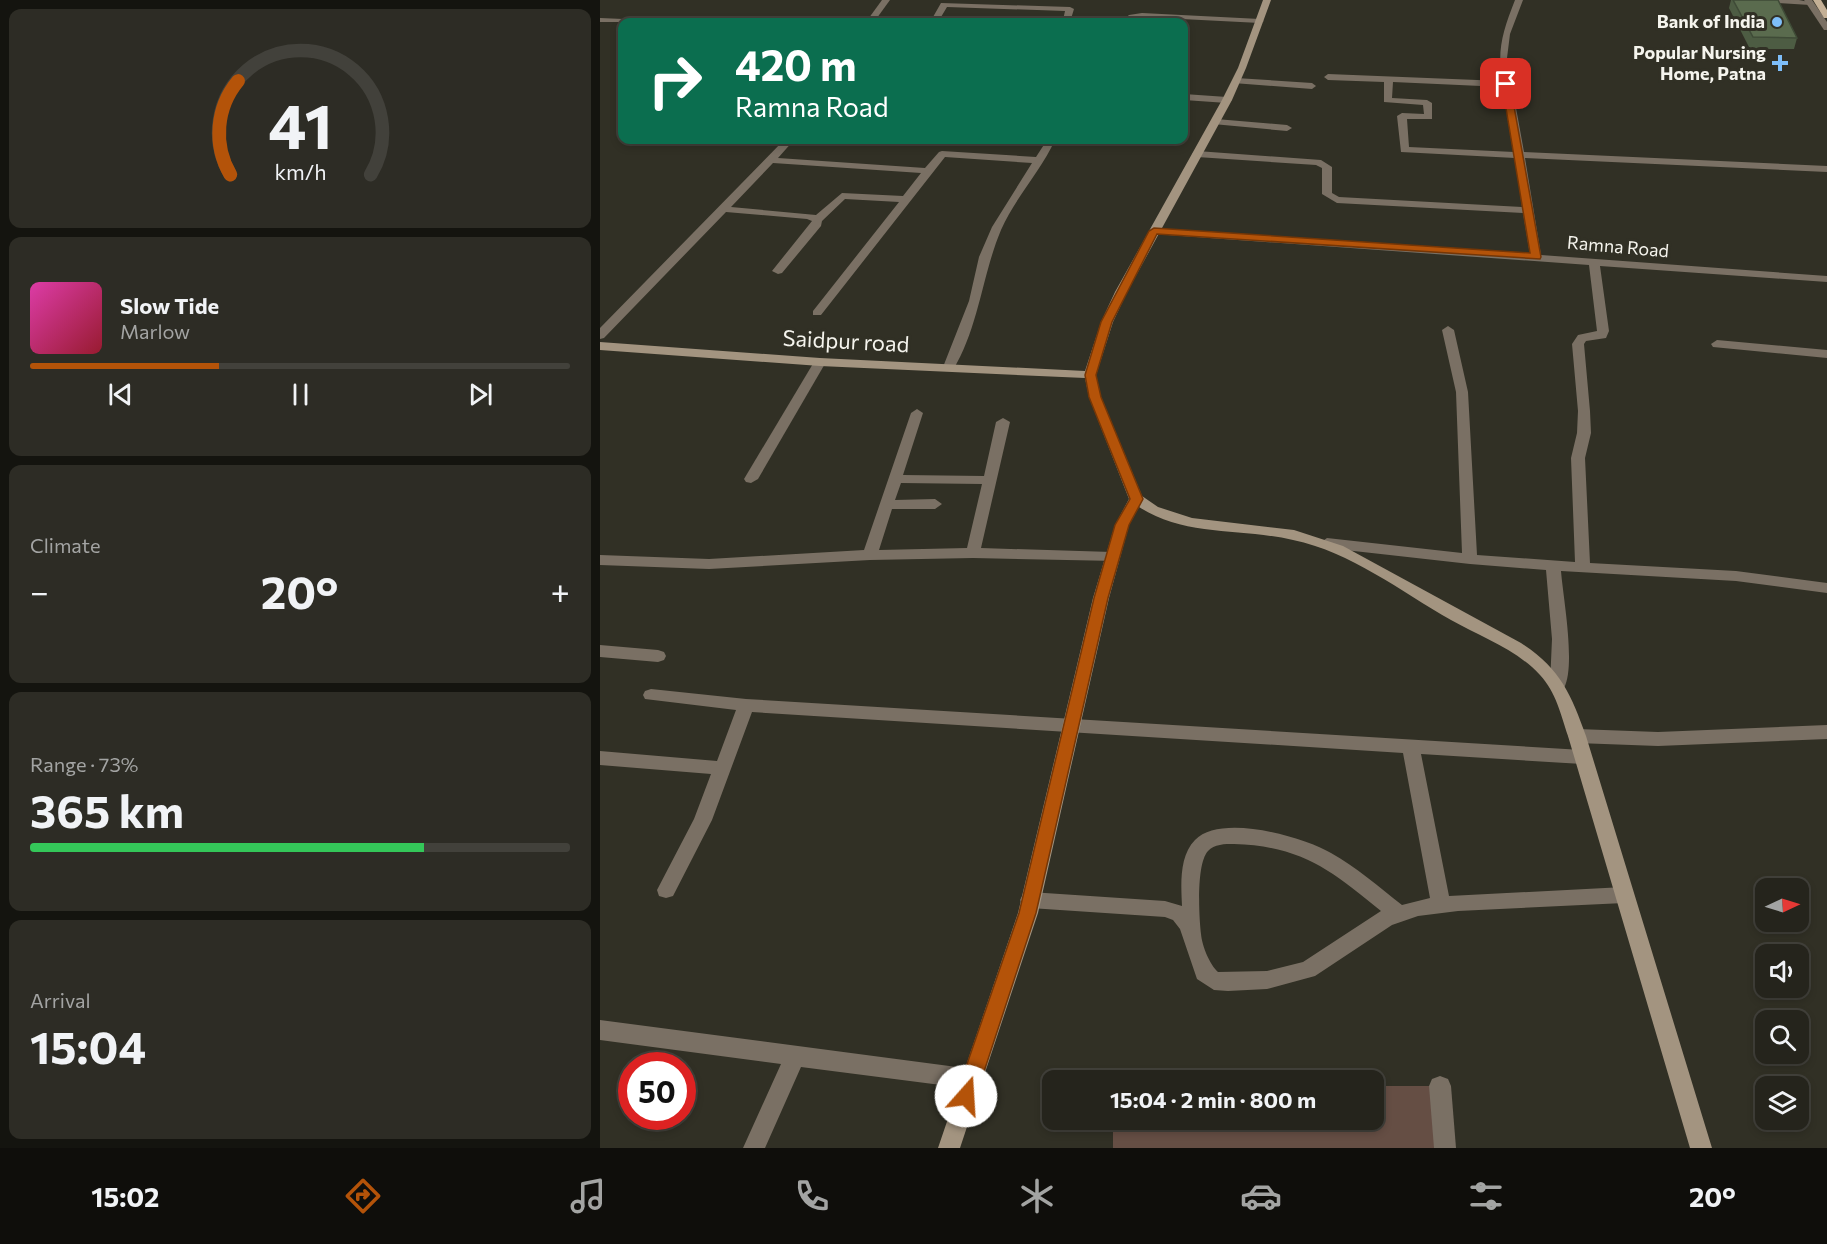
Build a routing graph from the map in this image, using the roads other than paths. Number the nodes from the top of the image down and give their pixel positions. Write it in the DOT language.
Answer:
graph roads {
  1 [pos="886,0"];
  2 [pos="1267,0"];
  3 [pos="1519,0"];
  4 [pos="1760,0"];
  5 [pos="1824,0"];
  6 [pos="1812,1"];
  7 [pos="1143,3"];
  8 [pos="1827,4"];
  9 [pos="1136,15"];
  10 [pos="1827,15"];
  11 [pos="873,18"];
  12 [pos="937,18"];
  13 [pos="1067,18"];
  14 [pos="1131,18"];
  15 [pos="600,20"];
  16 [pos="618,21"];
  17 [pos="1260,21"];
  18 [pos="1827,28"];
  19 [pos="1328,77"];
  20 [pos="1389,79"];
  21 [pos="1236,81"];
  22 [pos="1506,84"];
  23 [pos="1312,86"];
  24 [pos="1188,97"];
  25 [pos="1227,100"];
  26 [pos="1216,122"];
  27 [pos="1287,128"];
  28 [pos="785,144"];
  29 [pos="1048,144"];
  30 [pos="1197,153"];
  31 [pos="1519,156"];
  32 [pos="771,160"];
  33 [pos="1038,160"];
  34 [pos="1827,169"];
  35 [pos="927,171"];
  36 [pos="903,199"];
  37 [pos="721,209"];
  38 [pos="1529,210"];
  39 [pos="817,220"];
  40 [pos="1154,231"];
  41 [pos="1536,257"];
  42 [pos="1594,261"];
  43 [pos="778,271"];
  44 [pos="1827,279"];
  45 [pos="817,313"];
  46 [pos="1448,330"];
  47 [pos="600,335"];
  48 [pos="1717,344"];
  49 [pos="600,346"];
  50 [pos="1827,354"];
  51 [pos="820,362"];
  52 [pos="949,367"];
  53 [pos="1090,375"];
  54 [pos="917,413"];
  55 [pos="1003,422"];
  56 [pos="895,478"];
  57 [pos="751,479"];
  58 [pos="990,480"];
  59 [pos="1136,499"];
  60 [pos="935,504"];
  61 [pos="886,506"];
  62 [pos="1327,543"];
  63 [pos="973,554"];
  64 [pos="870,555"];
  65 [pos="1112,556"];
  66 [pos="1470,559"];
  67 [pos="600,560"];
  68 [pos="1553,564"];
  69 [pos="1583,567"];
  70 [pos="1827,588"];
  71 [pos="600,651"];
  72 [pos="658,656"];
  73 [pos="1558,684"];
  74 [pos="651,695"];
  75 [pos="746,705"];
  76 [pos="1072,726"];
  77 [pos="1827,732"];
  78 [pos="1577,736"];
  79 [pos="1411,747"];
  80 [pos="1582,757"];
  81 [pos="600,758"];
  82 [pos="722,768"];
  83 [pos="666,890"];
  84 [pos="1624,895"];
  85 [pos="1030,900"];
  86 [pos="1441,905"];
  87 [pos="1399,914"];
  88 [pos="1192,936"];
  89 [pos="600,1030"];
  90 [pos="795,1056"];
  91 [pos="972,1079"];
  92 [pos="1440,1086"];
  93 [pos="754,1148"];
  94 [pos="949,1148"];
  95 [pos="1445,1148"];
  96 [pos="1701,1148"];
  1 -- 11 [label="street"];
  2 -- 17 [label="main road"];
  3 -- 22 [label="street"];
  4 -- 6 [label="street"];
  5 -- 8 [label="main road"];
  6 -- 10 [label="main road"];
  6 -- 18 [label="street"];
  7 -- 9 [label="street"];
  9 -- 14 [label="street"];
  9 -- 17 [label="street"];
  12 -- 13 [label="street"];
  15 -- 16 [label="street"];
  17 -- 21 [label="main road"];
  19 -- 20 [label="street"];
  20 -- 22 [label="street"];
  20 -- 31 [label="street"];
  21 -- 23 [label="street"];
  21 -- 25 [label="main road"];
  22 -- 31 [label="street"];
  24 -- 25 [label="street"];
  25 -- 26 [label="main road"];
  26 -- 27 [label="street"];
  26 -- 30 [label="main road"];
  28 -- 32 [label="street"];
  29 -- 33 [label="street"];
  30 -- 38 [label="street"];
  30 -- 40 [label="main road"];
  31 -- 34 [label="street"];
  31 -- 38 [label="street"];
  32 -- 35 [label="street"];
  32 -- 37 [label="street"];
  33 -- 35 [label="street"];
  33 -- 52 [label="street"];
  35 -- 36 [label="street"];
  36 -- 39 [label="street"];
  36 -- 45 [label="street"];
  37 -- 39 [label="street"];
  37 -- 47 [label="street"];
  38 -- 41 [label="street"];
  39 -- 43 [label="street"];
  40 -- 41 [label="street, Ramna Road"];
  40 -- 53 [label="main road"];
  41 -- 42 [label="street, Ramna Road"];
  42 -- 44 [label="street, Ramna Road"];
  42 -- 69 [label="street"];
  46 -- 66 [label="street"];
  48 -- 50 [label="street"];
  49 -- 51 [label="main road, Saidpur road"];
  51 -- 52 [label="main road, Saidpur road"];
  51 -- 57 [label="street"];
  52 -- 53 [label="main road, Saidpur road"];
  53 -- 59 [label="main road"];
  54 -- 56 [label="street"];
  55 -- 58 [label="street"];
  56 -- 58 [label="street"];
  56 -- 61 [label="street"];
  58 -- 63 [label="street"];
  59 -- 62 [label="main road"];
  59 -- 65 [label="main road"];
  60 -- 61 [label="street"];
  61 -- 64 [label="street"];
  62 -- 66 [label="street"];
  62 -- 73 [label="main road"];
  63 -- 64 [label="street"];
  63 -- 65 [label="street"];
  64 -- 67 [label="street"];
  65 -- 76 [label="main road"];
  66 -- 68 [label="street"];
  68 -- 69 [label="street"];
  68 -- 73 [label="street"];
  69 -- 70 [label="street"];
  71 -- 72 [label="street"];
  73 -- 78 [label="main road"];
  74 -- 75 [label="street"];
  75 -- 76 [label="street"];
  75 -- 82 [label="street"];
  76 -- 79 [label="street"];
  76 -- 85 [label="main road"];
  77 -- 78 [label="street"];
  78 -- 80 [label="main road"];
  79 -- 80 [label="street"];
  79 -- 86 [label="street"];
  80 -- 84 [label="main road"];
  81 -- 82 [label="street"];
  82 -- 83 [label="street"];
  84 -- 86 [label="street"];
  84 -- 96 [label="main road"];
  85 -- 88 [label="street"];
  85 -- 91 [label="main road"];
  86 -- 87 [label="street"];
  87 -- 88 [label="street"];
  87 -- 88 [label="street"];
  89 -- 90 [label="street"];
  90 -- 91 [label="street"];
  90 -- 93 [label="street"];
  91 -- 94 [label="main road"];
  92 -- 95 [label="street"];
}
